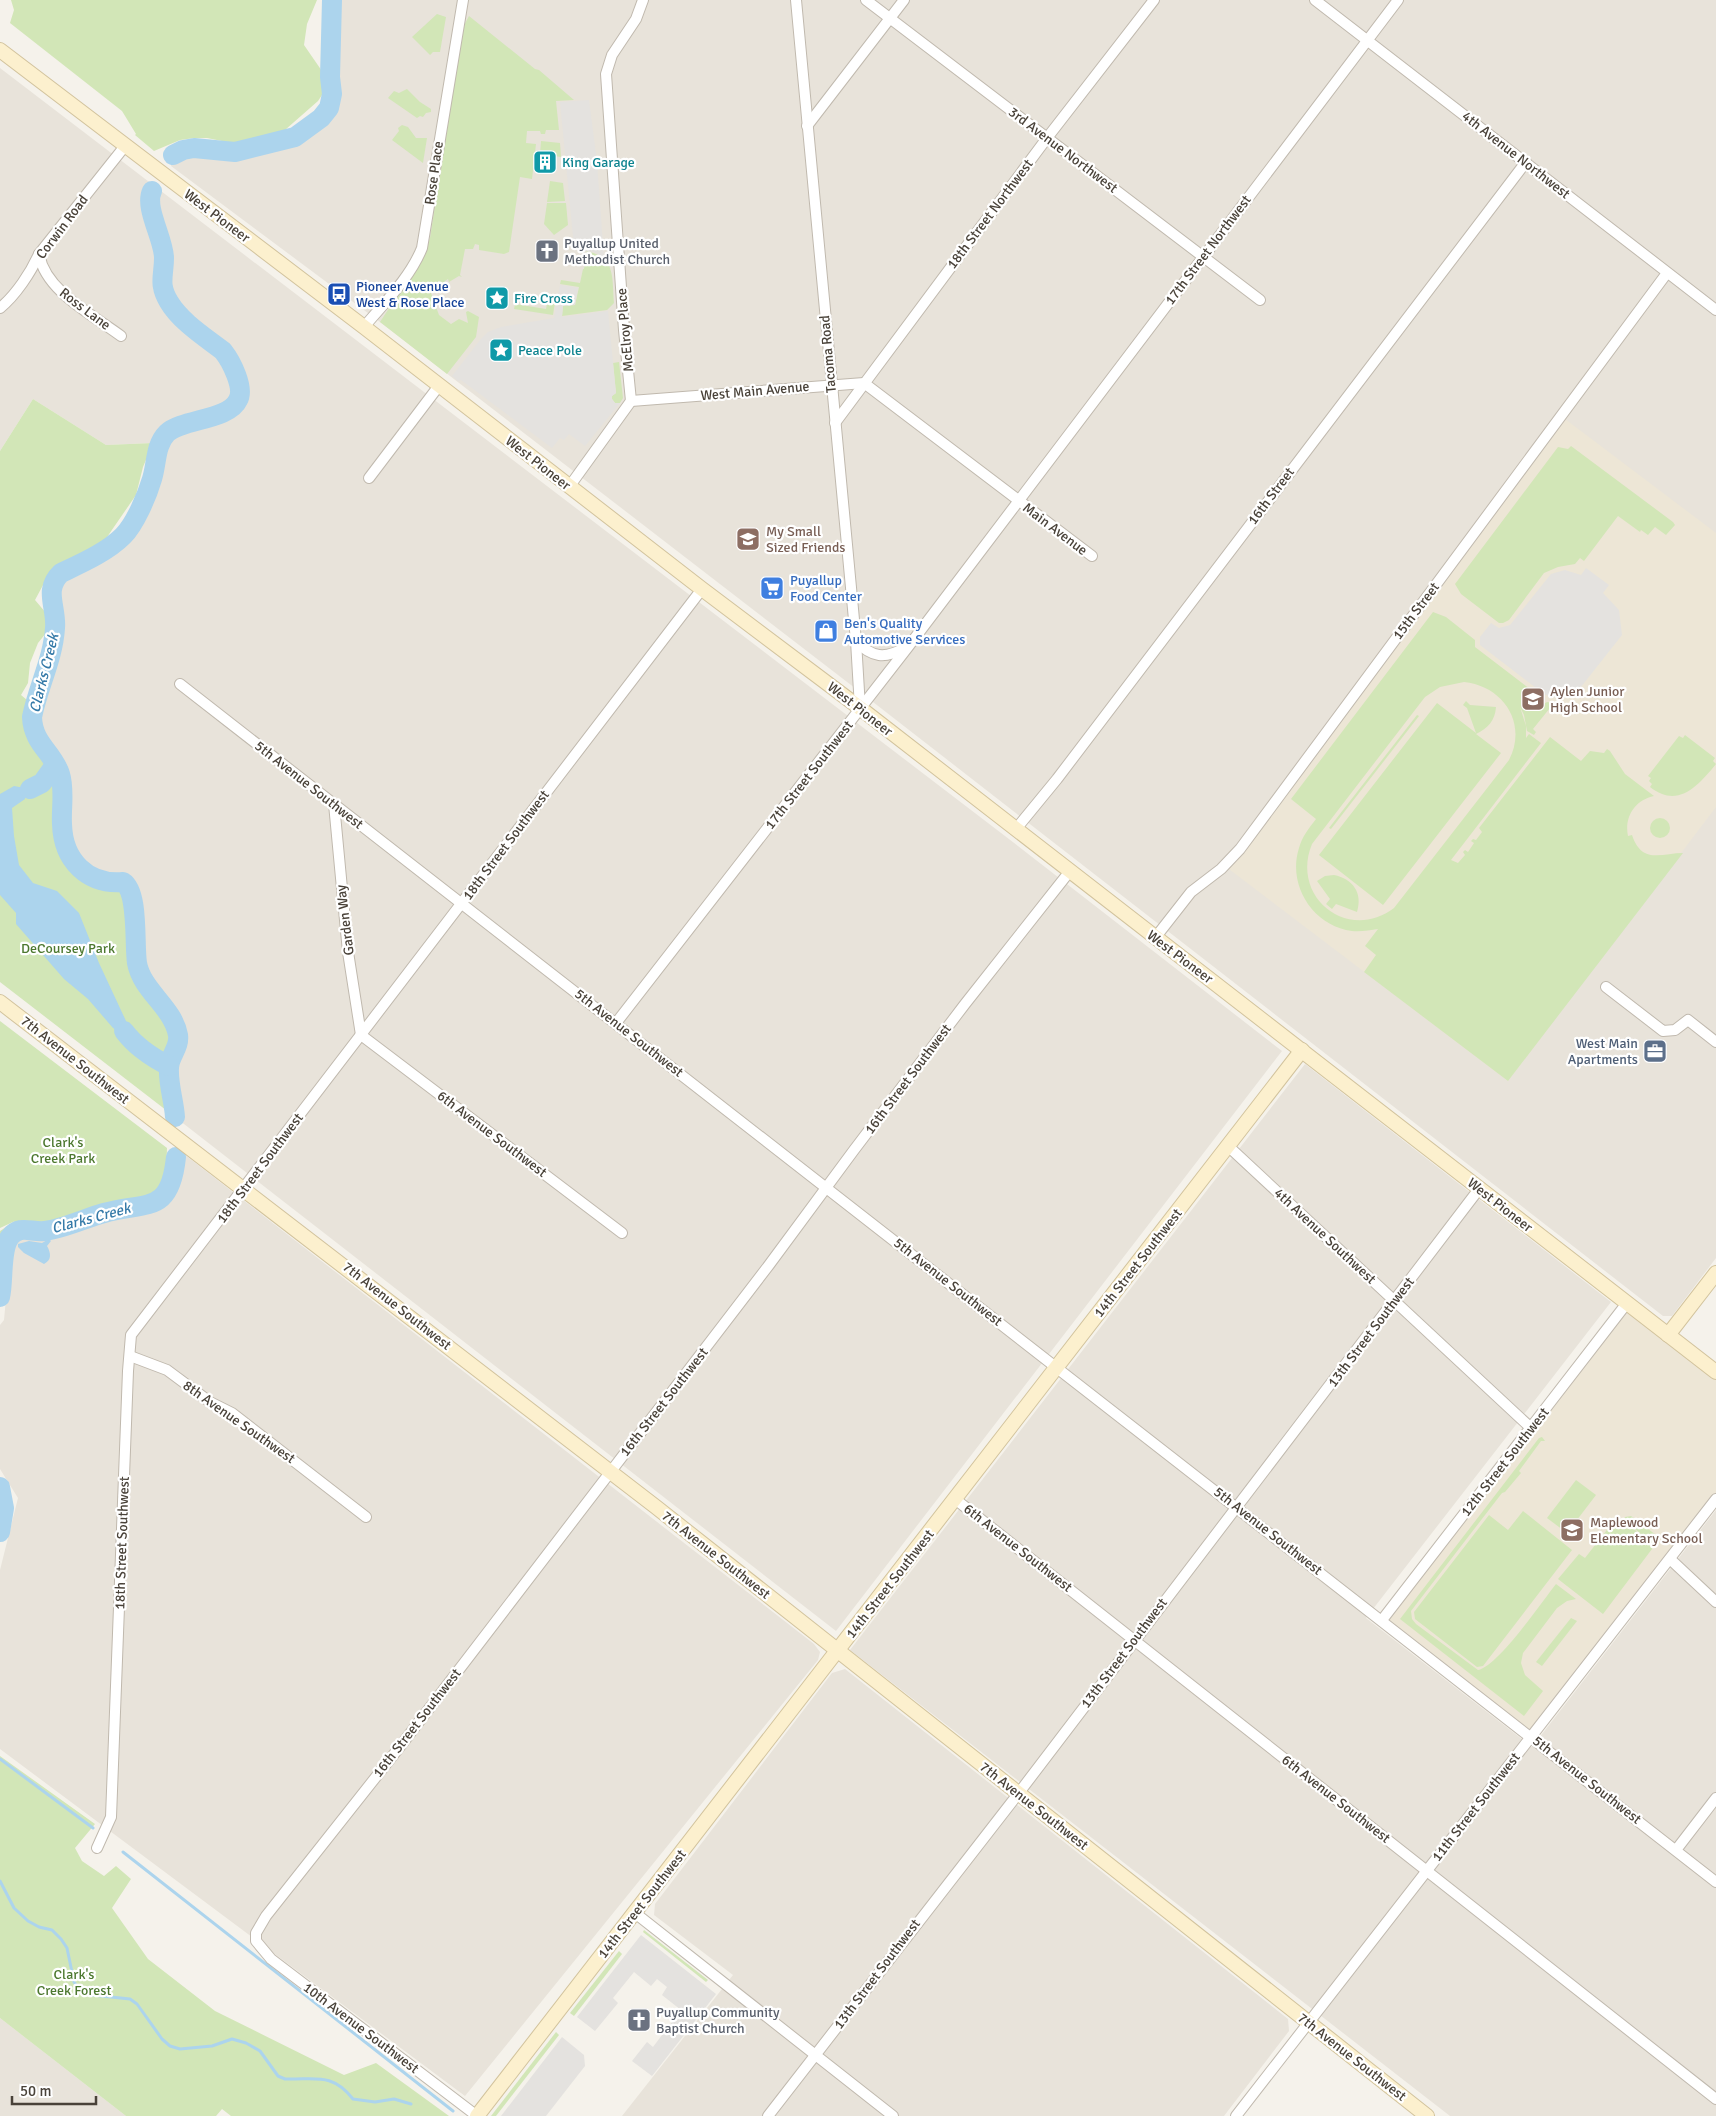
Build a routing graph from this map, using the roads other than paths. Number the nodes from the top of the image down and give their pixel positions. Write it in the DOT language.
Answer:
graph roads {
  1 [pos="463,0"];
  2 [pos="644,0"];
  3 [pos="796,0"];
  4 [pos="866,0"];
  5 [pos="904,0"];
  6 [pos="1154,0"];
  7 [pos="1315,0"];
  8 [pos="1398,0"];
  9 [pos="890,18"];
  10 [pos="1368,41"];
  11 [pos="0,50"];
  12 [pos="807,126"];
  13 [pos="1047,138"];
  14 [pos="125,146"];
  15 [pos="1526,162"];
  16 [pos="40,254"];
  17 [pos="1203,257"];
  18 [pos="1668,273"];
  19 [pos="1260,300"];
  20 [pos="0,308"];
  21 [pos="1716,310"];
  22 [pos="364,328"];
  23 [pos="121,336"];
  24 [pos="864,382"];
  25 [pos="831,384"];
  26 [pos="438,387"];
  27 [pos="631,401"];
  28 [pos="835,422"];
  29 [pos="369,478"];
  30 [pos="569,487"];
  31 [pos="1018,501"];
  32 [pos="1092,556"];
  33 [pos="702,589"];
  34 [pos="856,640"];
  35 [pos="908,647"];
  36 [pos="180,684"];
  37 [pos="860,708"];
  38 [pos="334,804"];
  39 [pos="1016,829"];
  40 [pos="1070,871"];
  41 [pos="462,903"];
  42 [pos="1155,938"];
  43 [pos="1606,987"];
  44 [pos="0,1002"];
  45 [pos="616,1023"];
  46 [pos="362,1035"];
  47 [pos="1716,1042"];
  48 [pos="1302,1050"];
  49 [pos="1228,1146"];
  50 [pos="827,1188"];
  51 [pos="244,1189"];
  52 [pos="1479,1189"];
  53 [pos="622,1233"];
  54 [pos="1716,1274"];
  55 [pos="1394,1301"];
  56 [pos="1627,1304"];
  57 [pos="1668,1335"];
  58 [pos="130,1356"];
  59 [pos="1057,1367"];
  60 [pos="1716,1372"];
  61 [pos="1530,1428"];
  62 [pos="610,1472"];
  63 [pos="955,1499"];
  64 [pos="1716,1499"];
  65 [pos="1237,1507"];
  66 [pos="366,1517"];
  67 [pos="1670,1559"];
  68 [pos="1716,1602"];
  69 [pos="1382,1620"];
  70 [pos="1134,1639"];
  71 [pos="838,1651"];
  72 [pos="1532,1736"];
  73 [pos="1018,1794"];
  74 [pos="1716,1798"];
  75 [pos="97,1848"];
  76 [pos="1676,1850"];
  77 [pos="1426,1870"];
  78 [pos="1716,1882"];
  79 [pos="635,1913"];
  80 [pos="256,1933"];
  81 [pos="1308,2022"];
  82 [pos="816,2055"];
  83 [pos="1716,2099"];
  84 [pos="477,2116"];
  85 [pos="768,2116"];
  86 [pos="893,2116"];
  87 [pos="1236,2116"];
  88 [pos="1427,2116"];
  1 -- 22 [label="street, Rose Place"];
  2 -- 27 [label="street, McElroy Place"];
  3 -- 12 [label="street, Tacoma Road"];
  4 -- 9 [label="street, 3rd Avenue Northwest"];
  5 -- 9 [label="street"];
  6 -- 13 [label="street, 18th Street Northwest"];
  7 -- 10 [label="street, 4th Avenue Northwest"];
  8 -- 10 [label="street, 17th Street Northwest"];
  9 -- 12 [label="street"];
  9 -- 13 [label="street, 3rd Avenue Northwest"];
  10 -- 15 [label="street, 4th Avenue Northwest"];
  10 -- 17 [label="street, 17th Street Northwest"];
  11 -- 14 [label="street, West Pioneer"];
  12 -- 25 [label="street, Tacoma Road"];
  13 -- 17 [label="street, 3rd Avenue Northwest"];
  13 -- 24 [label="street, 18th Street Northwest"];
  14 -- 16 [label="street, Corwin Road"];
  14 -- 22 [label="street, West Pioneer"];
  15 -- 18 [label="street, 4th Avenue Northwest"];
  15 -- 39 [label="street, 16th Street"];
  16 -- 20 [label="street, Corwin Road"];
  16 -- 23 [label="street, Ross Lane"];
  17 -- 19 [label="street, 3rd Avenue Northwest"];
  17 -- 31 [label="street, 17th Street Northwest"];
  18 -- 21 [label="street, 4th Avenue Northwest"];
  18 -- 42 [label="street, 15th Street"];
  22 -- 26 [label="street, West Pioneer"];
  24 -- 25 [label="street, West Main Avenue"];
  24 -- 28 [label="street, 18th Street Northwest"];
  24 -- 31 [label="street"];
  25 -- 27 [label="street, West Main Avenue"];
  25 -- 28 [label="street, Tacoma Road"];
  26 -- 29 [label="street"];
  26 -- 30 [label="street, West Pioneer"];
  27 -- 30 [label="street"];
  28 -- 34 [label="street, Tacoma Road"];
  30 -- 33 [label="street, West Pioneer"];
  31 -- 32 [label="street, Main Avenue"];
  31 -- 35 [label="street, 17th Street Southwest"];
  33 -- 37 [label="street, West Pioneer"];
  33 -- 41 [label="street, 18th Street Southwest"];
  34 -- 35 [label="street"];
  34 -- 37 [label="street, Tacoma Road"];
  35 -- 37 [label="street, 17th Street Southwest"];
  36 -- 38 [label="street, 5th Avenue Southwest"];
  37 -- 39 [label="street, West Pioneer"];
  37 -- 45 [label="street, 17th Street Southwest"];
  38 -- 41 [label="street, 5th Avenue Southwest"];
  38 -- 46 [label="street, Garden Way"];
  39 -- 40 [label="street, West Pioneer"];
  40 -- 42 [label="street, West Pioneer"];
  40 -- 50 [label="street, 16th Street Southwest"];
  41 -- 45 [label="street, 5th Avenue Southwest"];
  41 -- 46 [label="street, 18th Street Southwest"];
  42 -- 48 [label="street, West Pioneer"];
  43 -- 47 [label="street"];
  44 -- 51 [label="street, 7th Avenue Southwest"];
  45 -- 50 [label="street, 5th Avenue Southwest"];
  46 -- 51 [label="street, 18th Street Southwest"];
  46 -- 53 [label="street, 6th Avenue Southwest"];
  48 -- 49 [label="street, 14th Street Southwest"];
  48 -- 52 [label="street, West Pioneer"];
  49 -- 55 [label="street, 4th Avenue Southwest"];
  49 -- 59 [label="street, 14th Street Southwest"];
  50 -- 59 [label="street, 5th Avenue Southwest"];
  50 -- 62 [label="street, 16th Street Southwest"];
  51 -- 58 [label="street, 18th Street Southwest"];
  51 -- 62 [label="street, 7th Avenue Southwest"];
  52 -- 55 [label="street, 13th Street Southwest"];
  52 -- 56 [label="street, West Pioneer"];
  54 -- 57 [label="street"];
  55 -- 61 [label="street, 4th Avenue Southwest"];
  55 -- 65 [label="street, 13th Street Southwest"];
  56 -- 57 [label="street, West Pioneer"];
  56 -- 61 [label="street, 12th Street Southwest"];
  57 -- 60 [label="street, West Pioneer"];
  58 -- 66 [label="street, 8th Avenue Southwest"];
  58 -- 75 [label="street, 18th Street Southwest"];
  59 -- 63 [label="street, 14th Street Southwest"];
  59 -- 65 [label="street, 5th Avenue Southwest"];
  61 -- 69 [label="street, 12th Street Southwest"];
  62 -- 71 [label="street, 7th Avenue Southwest"];
  62 -- 80 [label="street, 16th Street Southwest"];
  63 -- 70 [label="street, 6th Avenue Southwest"];
  63 -- 71 [label="street, 14th Street Southwest"];
  64 -- 67 [label="street, 11th Street Southwest"];
  65 -- 69 [label="street, 5th Avenue Southwest"];
  65 -- 70 [label="street, 13th Street Southwest"];
  67 -- 68 [label="street"];
  67 -- 72 [label="street, 11th Street Southwest"];
  69 -- 72 [label="street, 5th Avenue Southwest"];
  70 -- 73 [label="street, 13th Street Southwest"];
  70 -- 77 [label="street, 6th Avenue Southwest"];
  71 -- 73 [label="street, 7th Avenue Southwest"];
  71 -- 79 [label="street, 14th Street Southwest"];
  72 -- 76 [label="street, 5th Avenue Southwest"];
  72 -- 77 [label="street, 11th Street Southwest"];
  73 -- 81 [label="street, 7th Avenue Southwest"];
  73 -- 82 [label="street, 13th Street Southwest"];
  74 -- 76 [label="street"];
  76 -- 78 [label="street, 5th Avenue Southwest"];
  77 -- 81 [label="street, 11th Street Southwest"];
  77 -- 83 [label="street, 6th Avenue Southwest"];
  79 -- 82 [label="street"];
  79 -- 84 [label="street, 14th Street Southwest"];
  80 -- 84 [label="street, 10th Avenue Southwest"];
  81 -- 87 [label="street, 11th Street Southwest"];
  81 -- 88 [label="street, 7th Avenue Southwest"];
  82 -- 85 [label="street, 13th Street Southwest"];
  82 -- 86 [label="street"];
}
